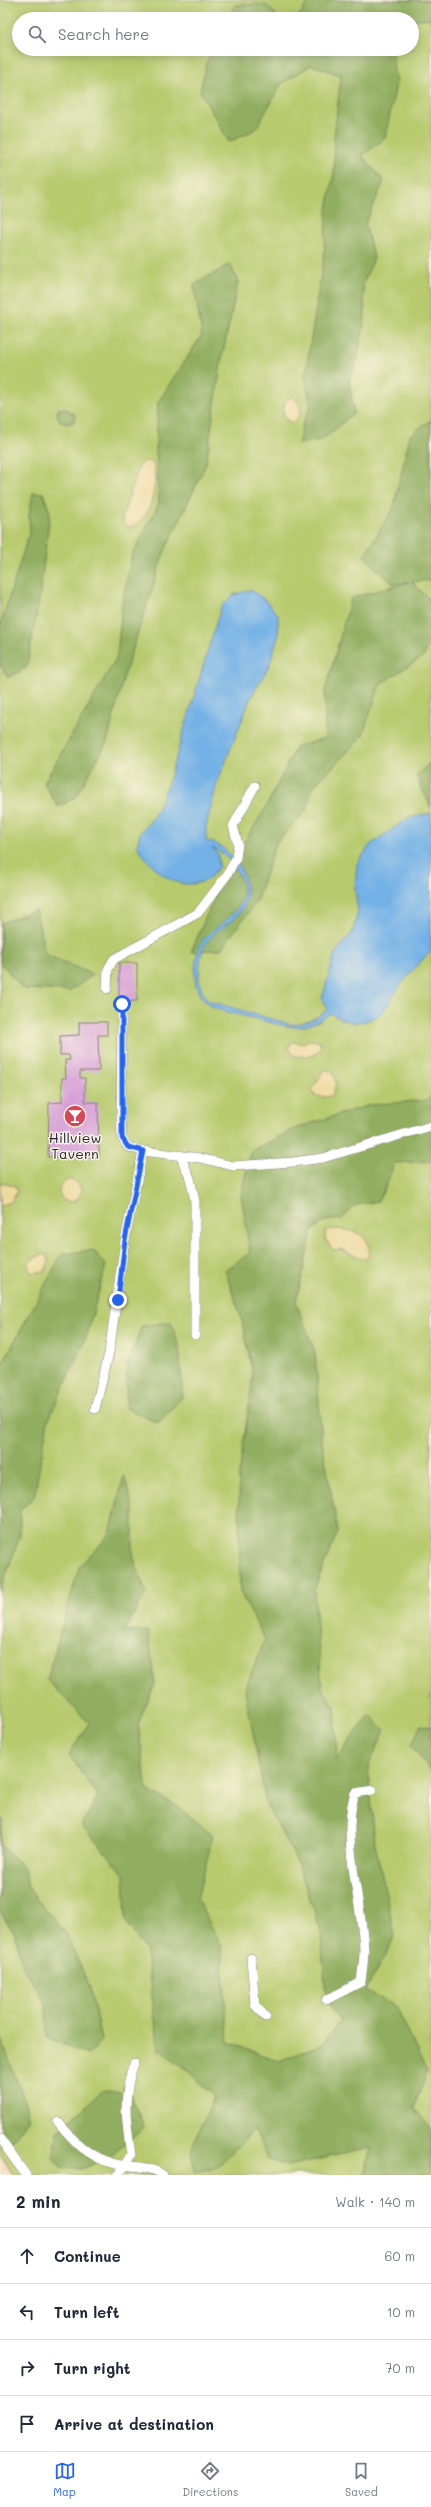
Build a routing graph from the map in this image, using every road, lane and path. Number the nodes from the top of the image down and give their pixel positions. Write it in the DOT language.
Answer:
graph roads {
  1 [pos="255,786"];
  2 [pos="107,989"];
  3 [pos="122,1004"];
  4 [pos="431,1126"];
  5 [pos="143,1151"];
  6 [pos="180,1155"];
  7 [pos="195,1335"];
  8 [pos="95,1409"];
  9 [pos="373,1790"];
  10 [pos="251,1958"];
  11 [pos="326,2000"];
  12 [pos="266,2017"];
  13 [pos="134,2063"];
  14 [pos="58,2122"];
  15 [pos="0,2139"];
  16 [pos="125,2165"];
  17 [pos="26,2175"];
  18 [pos="118,2175"];
  19 [pos="163,2175"];
  1 -- 2 [label="lane"];
  3 -- 5 [label="lane"];
  4 -- 6 [label="lane"];
  5 -- 6 [label="lane"];
  5 -- 8 [label="lane"];
  6 -- 7 [label="lane"];
  9 -- 11 [label="lane"];
  10 -- 12 [label="lane"];
  13 -- 16 [label="lane"];
  14 -- 16 [label="lane"];
  15 -- 17 [label="lane"];
  16 -- 18 [label="lane"];
  16 -- 19 [label="lane"];
}
